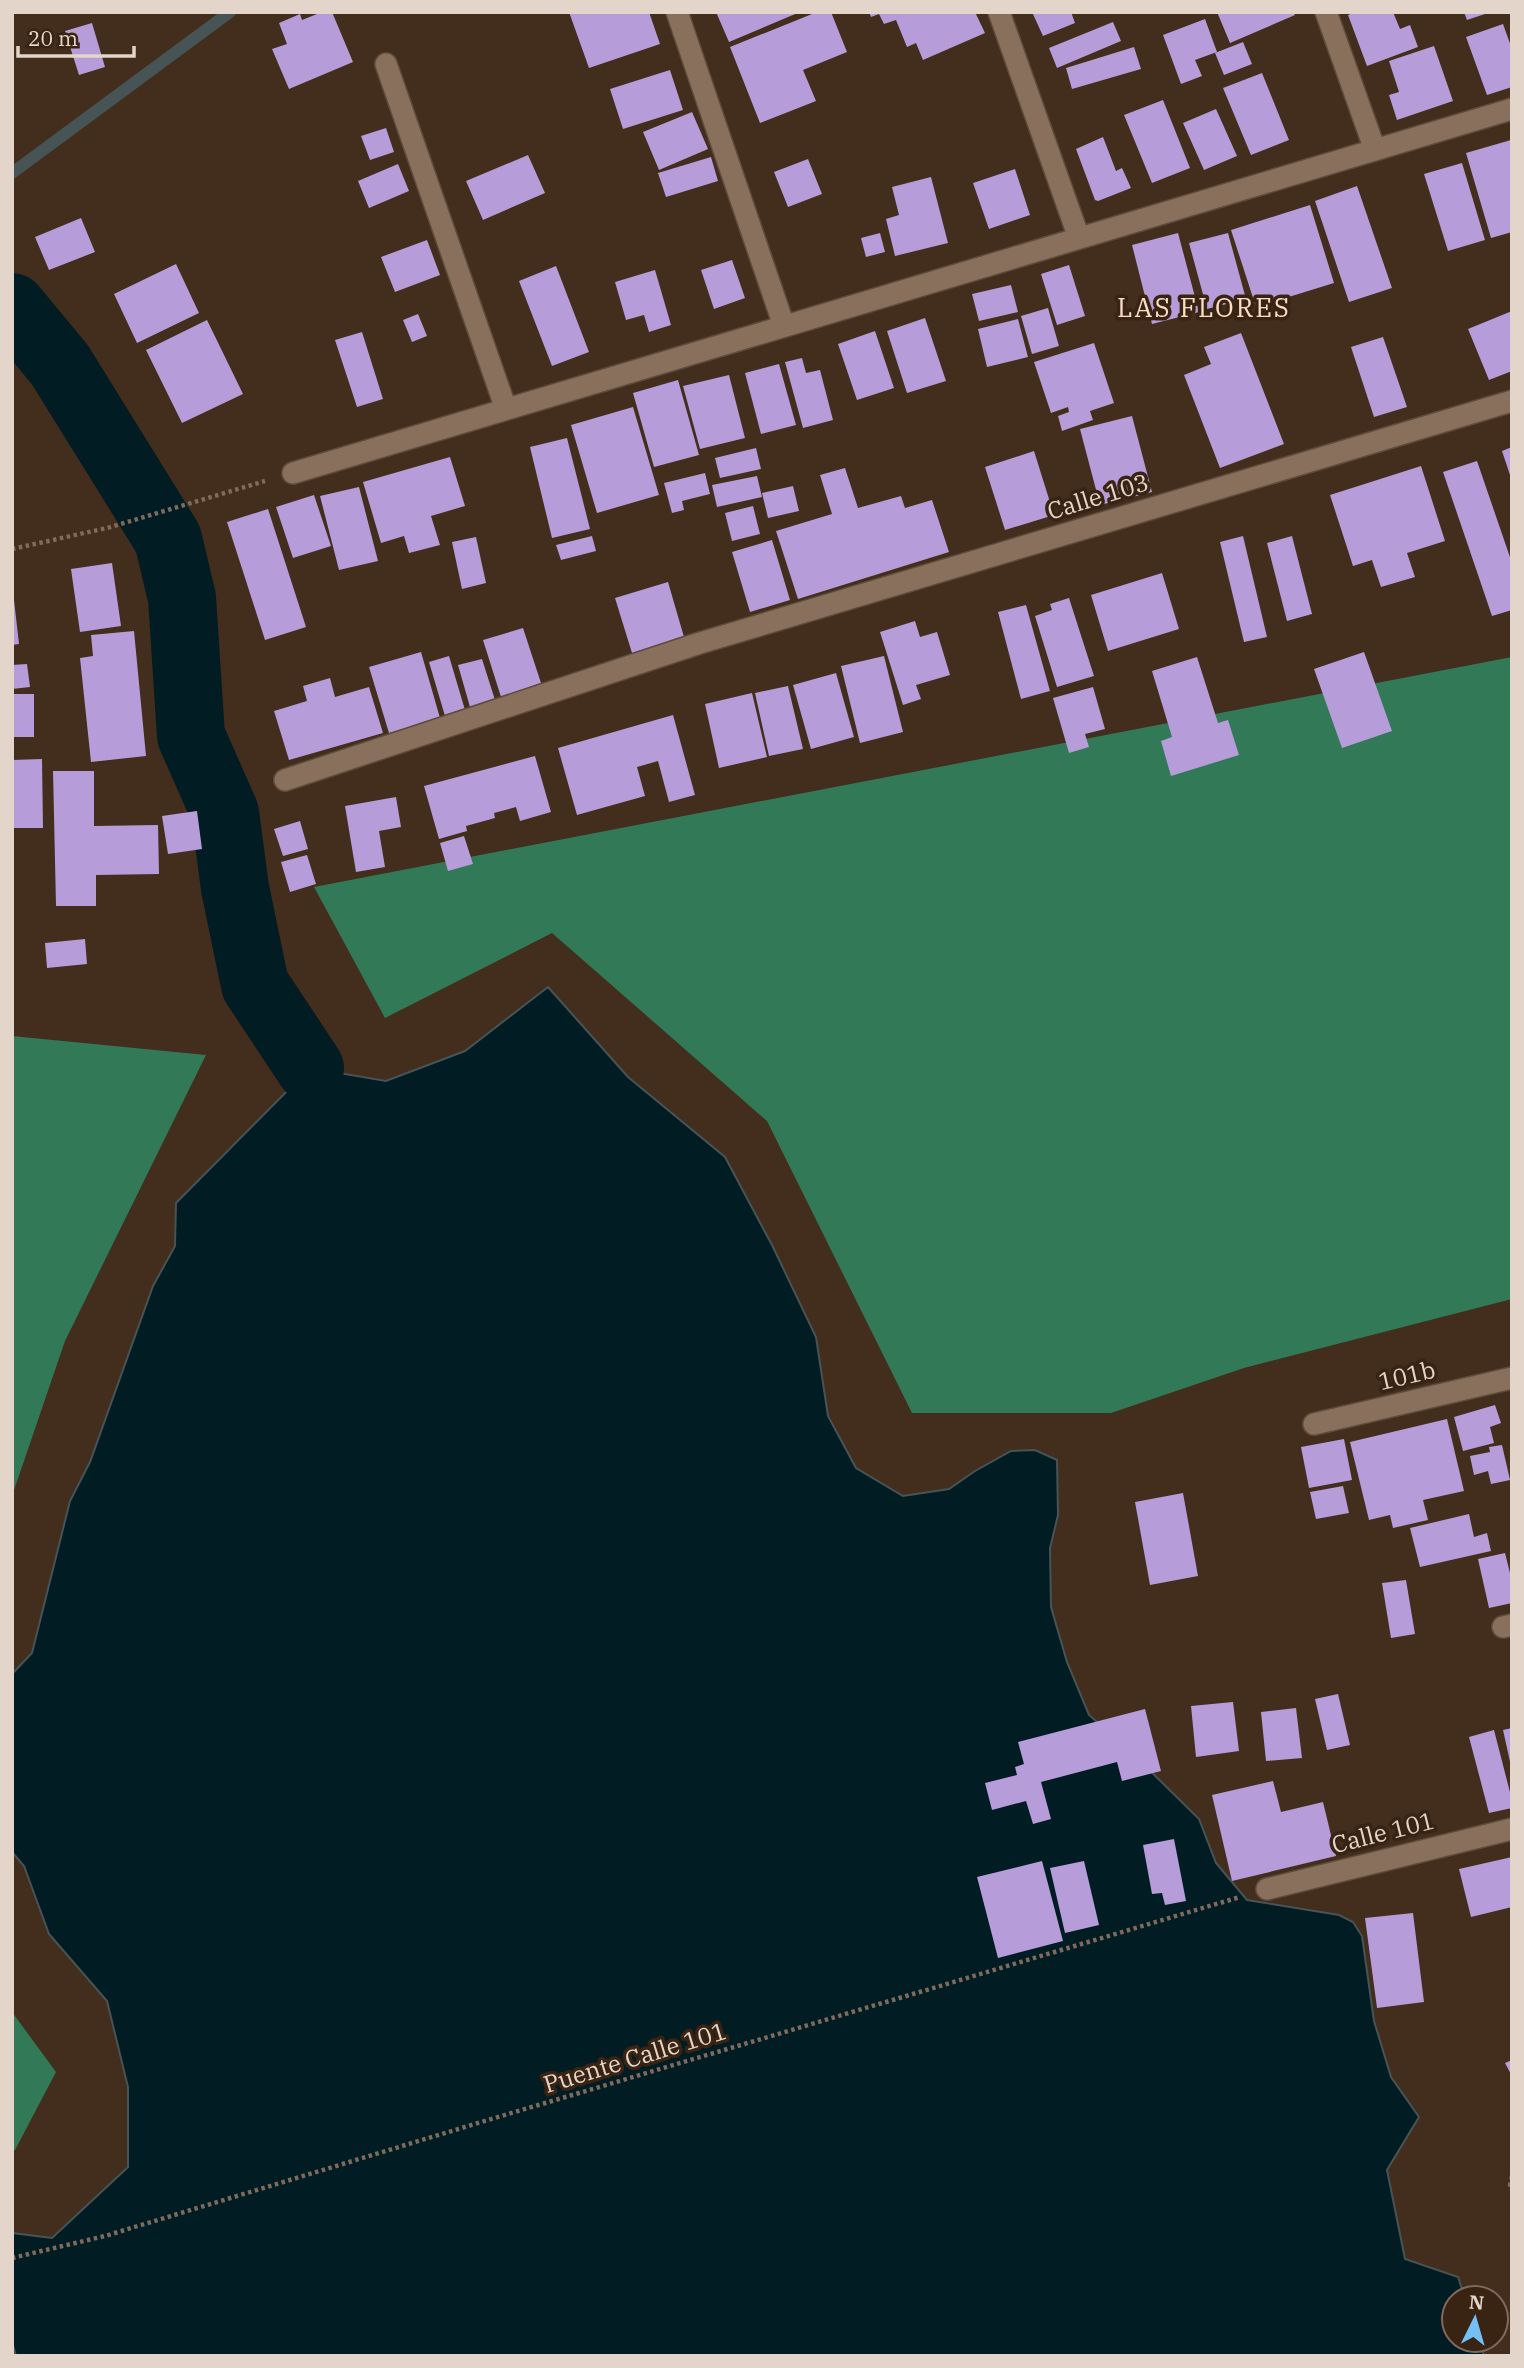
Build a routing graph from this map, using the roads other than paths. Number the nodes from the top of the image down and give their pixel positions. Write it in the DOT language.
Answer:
graph roads {
  1 [pos="677,12"];
  2 [pos="999,12"];
  3 [pos="1326,12"];
  4 [pos="386,64"];
  5 [pos="1512,109"];
  6 [pos="1375,150"];
  7 [pos="1079,238"];
  8 [pos="784,326"];
  9 [pos="1512,401"];
  10 [pos="506,409"];
  11 [pos="293,473"];
  12 [pos="285,780"];
  13 [pos="1512,1378"];
  14 [pos="1314,1424"];
  15 [pos="1512,1829"];
  16 [pos="1267,1889"];
  1 -- 8 [label="street"];
  2 -- 7 [label="street"];
  3 -- 6 [label="street"];
  4 -- 10 [label="street"];
  5 -- 6 [label="street"];
  6 -- 7 [label="street"];
  7 -- 8 [label="street"];
  8 -- 10 [label="street"];
  9 -- 12 [label="street, Calle 103"];
  10 -- 11 [label="street"];
  13 -- 14 [label="street, 101b"];
  15 -- 16 [label="street, Calle 101"];
}
